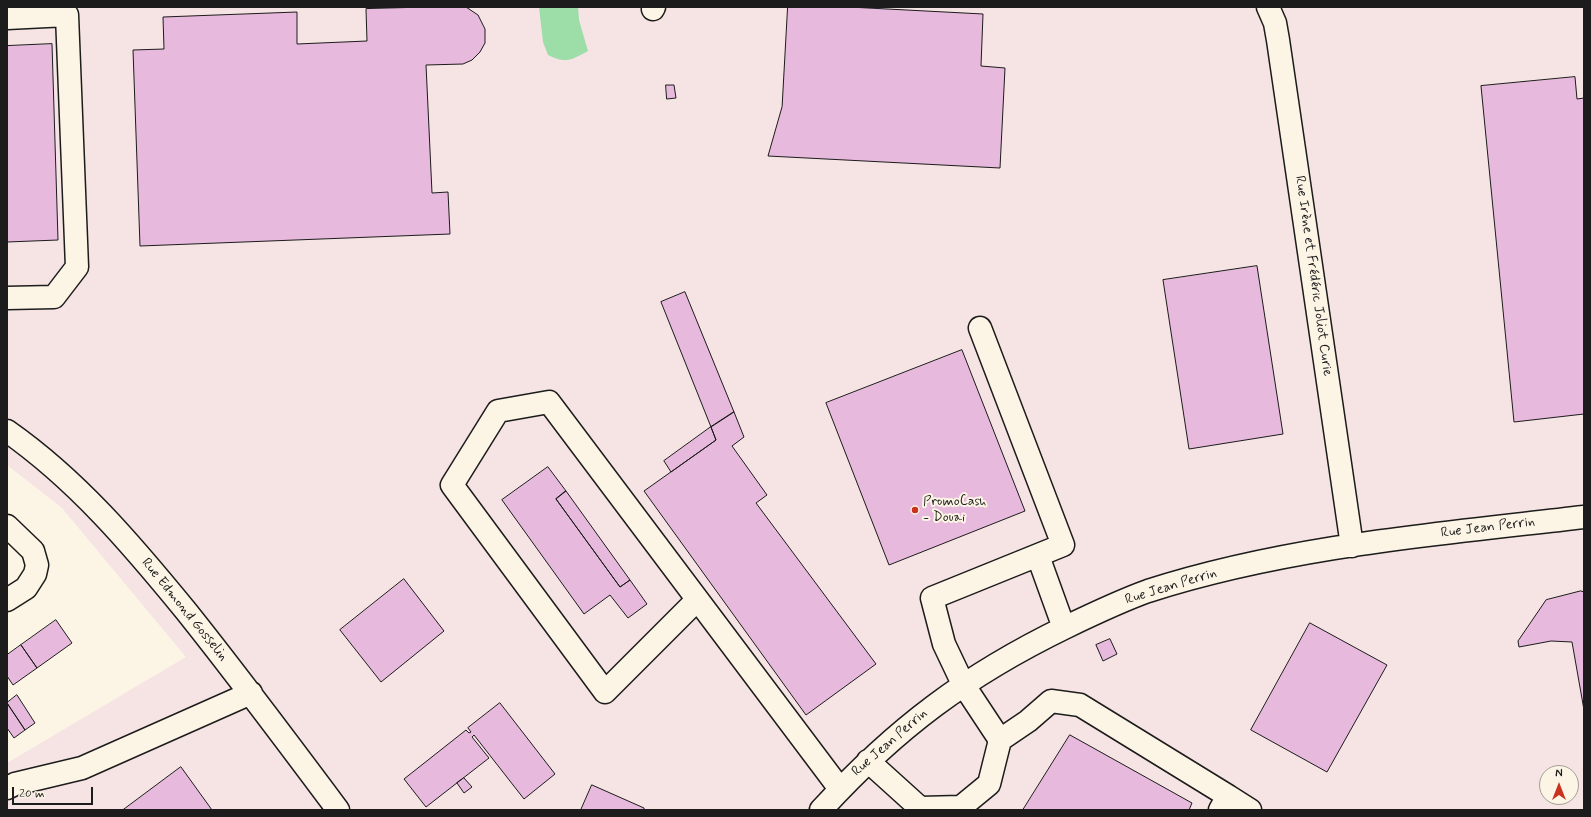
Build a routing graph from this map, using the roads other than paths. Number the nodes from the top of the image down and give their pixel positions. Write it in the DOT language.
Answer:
graph roads {
  1 [pos="1268,7"];
  2 [pos="7,18"];
  3 [pos="7,298"];
  4 [pos="980,328"];
  5 [pos="7,431"];
  6 [pos="1584,517"];
  7 [pos="7,526"];
  8 [pos="1352,546"];
  9 [pos="1038,556"];
  10 [pos="7,600"];
  11 [pos="697,600"];
  12 [pos="1064,628"];
  13 [pos="963,684"];
  14 [pos="251,693"];
  15 [pos="1000,740"];
  16 [pos="868,761"];
  17 [pos="7,788"];
  18 [pos="840,789"];
  19 [pos="1224,803"];
  20 [pos="919,809"];
  21 [pos="338,810"];
  22 [pos="821,810"];
  23 [pos="1250,810"];
  1 -- 8 [label="street, Rue Irène et Frédéric Joliot Curie"];
  2 -- 3 [label="street"];
  4 -- 9 [label="street"];
  5 -- 14 [label="street, Rue Edmond Gosselin"];
  6 -- 8 [label="street, Rue Jean Perrin"];
  7 -- 10 [label="street"];
  8 -- 12 [label="street, Rue Jean Perrin"];
  9 -- 12 [label="street"];
  9 -- 13 [label="street"];
  11 -- 11 [label="street"];
  11 -- 18 [label="street"];
  12 -- 13 [label="street, Rue Jean Perrin"];
  13 -- 15 [label="street"];
  13 -- 16 [label="street, Rue Jean Perrin"];
  14 -- 17 [label="street"];
  14 -- 21 [label="street, Rue Edmond Gosselin"];
  15 -- 19 [label="street"];
  15 -- 20 [label="street"];
  16 -- 18 [label="street, Rue Jean Perrin"];
  16 -- 20 [label="street"];
  18 -- 22 [label="street, Rue Jean Perrin"];
  19 -- 23 [label="street"];
}
